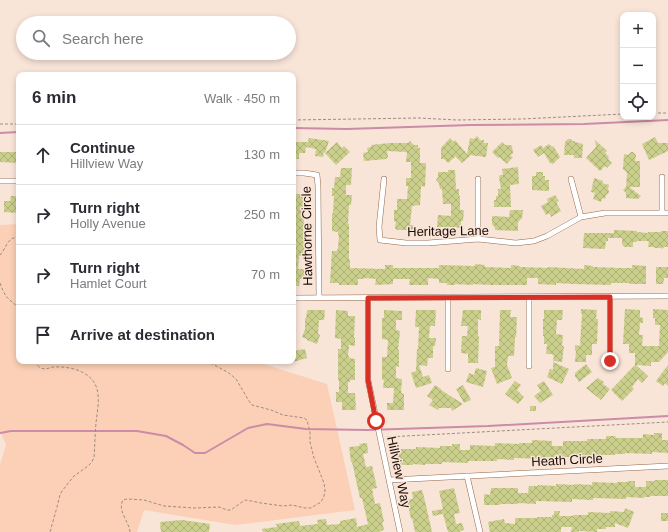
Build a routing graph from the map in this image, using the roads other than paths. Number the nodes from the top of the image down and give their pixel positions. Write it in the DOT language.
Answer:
graph roads {
  1 [pos="296,173"];
  2 [pos="662,177"];
  3 [pos="384,179"];
  4 [pos="478,179"];
  5 [pos="571,179"];
  6 [pos="0,181"];
  7 [pos="16,181"];
  8 [pos="662,213"];
  9 [pos="668,213"];
  10 [pos="581,217"];
  11 [pos="478,239"];
  12 [pos="668,296"];
  13 [pos="448,297"];
  14 [pos="530,297"];
  15 [pos="610,297"];
  16 [pos="296,298"];
  17 [pos="319,298"];
  18 [pos="368,298"];
  19 [pos="610,361"];
  20 [pos="529,366"];
  21 [pos="448,369"];
  22 [pos="668,466"];
  23 [pos="467,476"];
  24 [pos="389,480"];
  25 [pos="400,532"];
  26 [pos="480,532"];
  1 -- 17 [label="street, Hawthorne Circle"];
  2 -- 8 [label="street"];
  3 -- 11 [label="street, Heritage Lane"];
  4 -- 11 [label="street"];
  5 -- 10 [label="street"];
  6 -- 7 [label="street"];
  8 -- 9 [label="street, Heritage Lane"];
  8 -- 10 [label="street, Heritage Lane"];
  10 -- 11 [label="street, Heritage Lane"];
  12 -- 15 [label="street"];
  13 -- 14 [label="street"];
  13 -- 18 [label="street"];
  13 -- 21 [label="street"];
  14 -- 15 [label="street"];
  14 -- 20 [label="street"];
  15 -- 19 [label="street"];
  16 -- 17 [label="street"];
  17 -- 18 [label="street"];
  18 -- 24 [label="street, Hillview Way"];
  22 -- 23 [label="street, Heath Circle"];
  23 -- 24 [label="street, Heath Circle"];
  23 -- 26 [label="street"];
  24 -- 25 [label="street, Hillview Way"];
}
